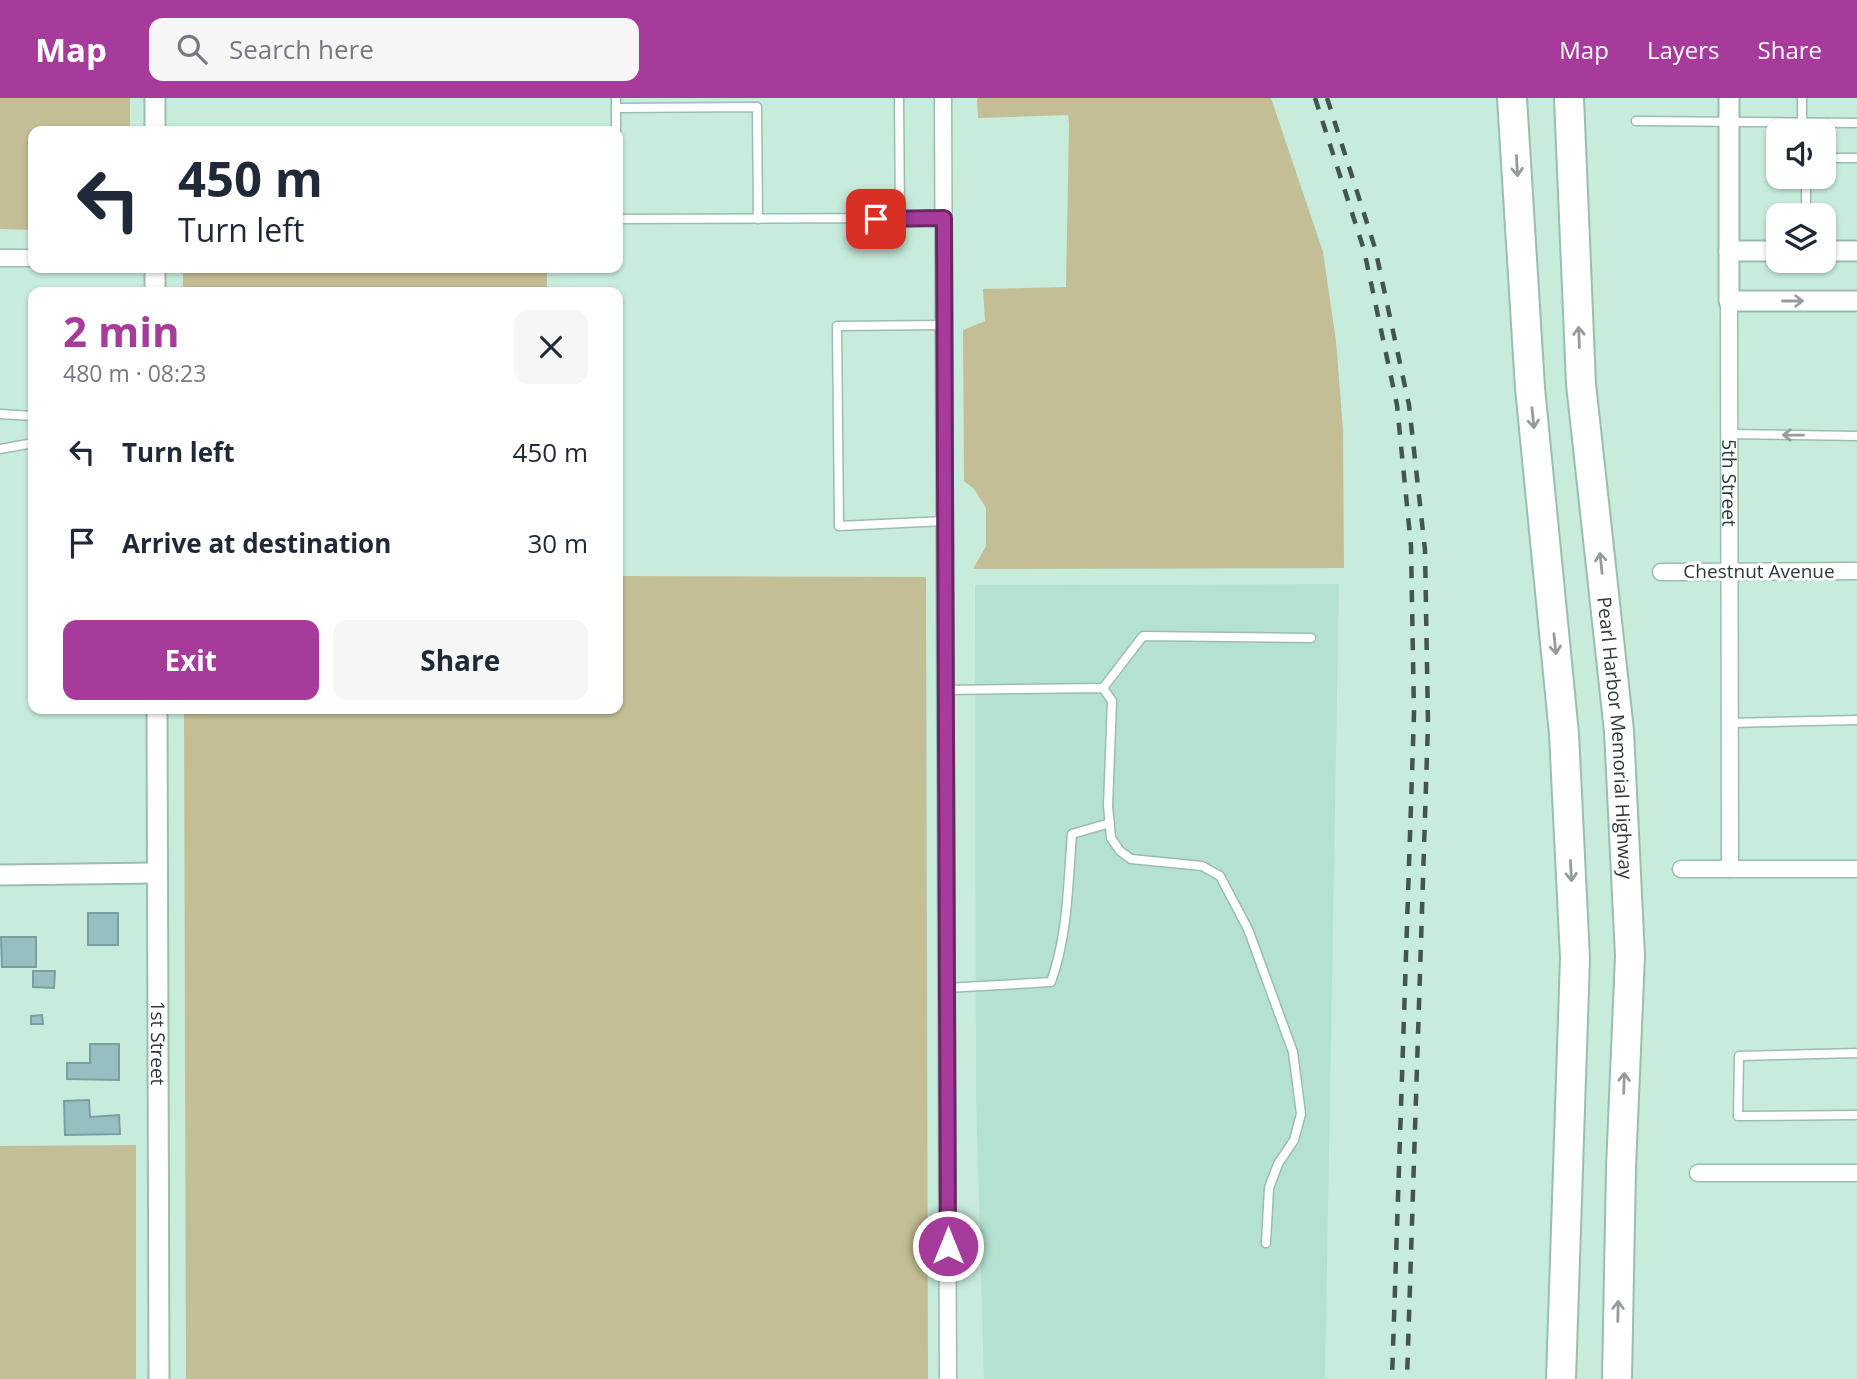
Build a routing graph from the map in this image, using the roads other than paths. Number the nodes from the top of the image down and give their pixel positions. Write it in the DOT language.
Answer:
graph roads {
  1 [pos="155,98"];
  2 [pos="616,98"];
  3 [pos="899,98"];
  4 [pos="943,98"];
  5 [pos="1512,98"];
  6 [pos="1569,98"];
  7 [pos="1728,98"];
  8 [pos="1802,98"];
  9 [pos="616,108"];
  10 [pos="1802,119"];
  11 [pos="1636,121"];
  12 [pos="1729,122"];
  13 [pos="1766,122"];
  14 [pos="1836,123"];
  15 [pos="1857,123"];
  16 [pos="155,126"];
  17 [pos="616,126"];
  18 [pos="1836,158"];
  19 [pos="1857,158"];
  20 [pos="944,218"];
  21 [pos="623,219"];
  22 [pos="758,219"];
  23 [pos="900,219"];
  24 [pos="1729,251"];
  25 [pos="1766,251"];
  26 [pos="1836,251"];
  27 [pos="1857,251"];
  28 [pos="0,258"];
  29 [pos="28,258"];
  30 [pos="1729,301"];
  31 [pos="1857,301"];
  32 [pos="944,325"];
  33 [pos="0,414"];
  34 [pos="28,416"];
  35 [pos="1729,434"];
  36 [pos="1857,436"];
  37 [pos="28,444"];
  38 [pos="0,449"];
  39 [pos="945,521"];
  40 [pos="1730,571"];
  41 [pos="1857,571"];
  42 [pos="1661,572"];
  43 [pos="1311,638"];
  44 [pos="1103,688"];
  45 [pos="946,690"];
  46 [pos="157,714"];
  47 [pos="1857,720"];
  48 [pos="1730,723"];
  49 [pos="1110,823"];
  50 [pos="1681,869"];
  51 [pos="1730,869"];
  52 [pos="1857,869"];
  53 [pos="157,873"];
  54 [pos="0,875"];
  55 [pos="947,988"];
  56 [pos="1857,1053"];
  57 [pos="1857,1115"];
  58 [pos="1698,1173"];
  59 [pos="1857,1173"];
  60 [pos="1266,1243"];
  61 [pos="159,1379"];
  62 [pos="948,1379"];
  63 [pos="1562,1379"];
  64 [pos="1617,1379"];
  1 -- 16 [label="street"];
  2 -- 9 [label="lane"];
  3 -- 23 [label="lane"];
  4 -- 20 [label="street"];
  5 -- 63 [label="highway, one-way"];
  64 -- 6 [label="highway, Pearl Harbor Memorial Highway, one-way"];
  7 -- 12 [label="street, 5th Street"];
  8 -- 10 [label="lane"];
  9 -- 17 [label="lane"];
  9 -- 22 [label="lane"];
  11 -- 12 [label="lane"];
  12 -- 13 [label="lane"];
  12 -- 24 [label="street, 5th Street"];
  14 -- 15 [label="lane"];
  18 -- 19 [label="lane"];
  20 -- 23 [label="lane"];
  20 -- 32 [label="street"];
  21 -- 22 [label="lane"];
  22 -- 23 [label="lane"];
  24 -- 25 [label="street"];
  24 -- 30 [label="street, 5th Street"];
  26 -- 27 [label="street"];
  28 -- 29 [label="street"];
  30 -- 31 [label="street, one-way"];
  30 -- 35 [label="street, 5th Street"];
  32 -- 39 [label="street"];
  32 -- 39 [label="lane"];
  33 -- 34 [label="lane"];
  36 -- 35 [label="lane, one-way"];
  35 -- 40 [label="street, 5th Street"];
  37 -- 38 [label="lane"];
  39 -- 45 [label="street"];
  40 -- 41 [label="street, Chestnut Avenue"];
  40 -- 42 [label="street, Chestnut Avenue"];
  40 -- 48 [label="street, 5th Street"];
  43 -- 44 [label="lane"];
  44 -- 45 [label="lane"];
  44 -- 49 [label="lane"];
  45 -- 55 [label="street"];
  46 -- 53 [label="street, 1st Street"];
  47 -- 48 [label="lane"];
  48 -- 51 [label="street, 5th Street"];
  49 -- 55 [label="lane"];
  49 -- 60 [label="lane"];
  50 -- 51 [label="street"];
  51 -- 52 [label="street"];
  53 -- 54 [label="street"];
  53 -- 61 [label="street, 1st Street"];
  55 -- 62 [label="street"];
  56 -- 57 [label="lane"];
  58 -- 59 [label="street"];
}
